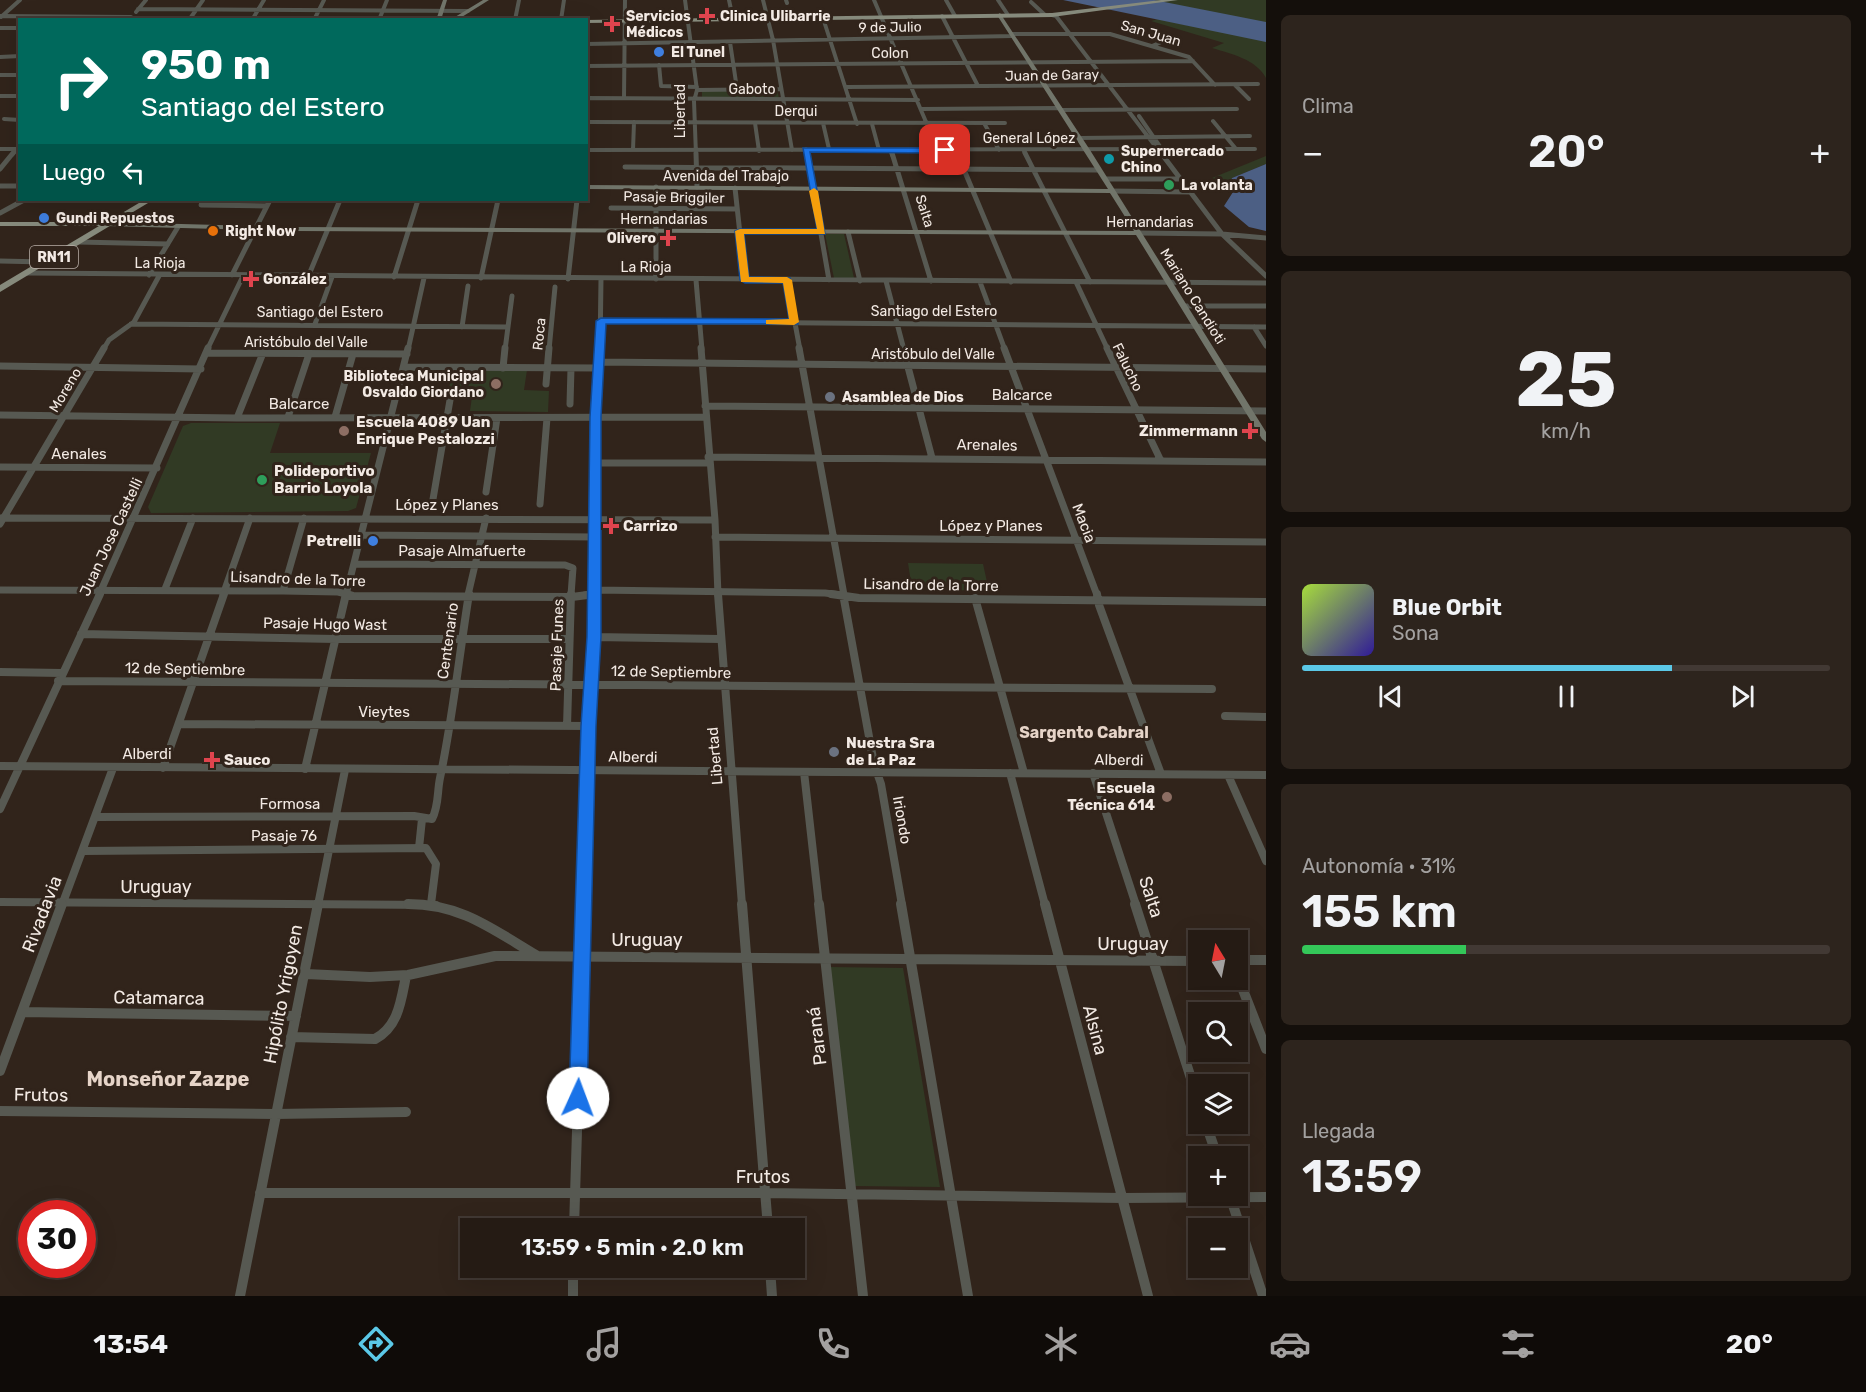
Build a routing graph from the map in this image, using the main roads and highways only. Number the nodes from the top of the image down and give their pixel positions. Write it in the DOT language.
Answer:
graph roads {
  1 [pos="1175,0"];
  2 [pos="588,21"];
  3 [pos="147,201"];
  4 [pos="0,224"];
  5 [pos="19,224"];
  6 [pos="79,225"];
  7 [pos="107,225"];
  8 [pos="80,241"];
  9 [pos="0,289"];
  1 -- 2 [label="main road"];
  3 -- 7 [label="main road, RN11"];
  4 -- 5 [label="main road"];
  5 -- 6 [label="main road"];
  5 -- 7 [label="main road"];
  6 -- 7 [label="main road"];
  6 -- 8 [label="main road"];
  7 -- 8 [label="main road, RN11"];
  8 -- 9 [label="main road, RN11"];
}
